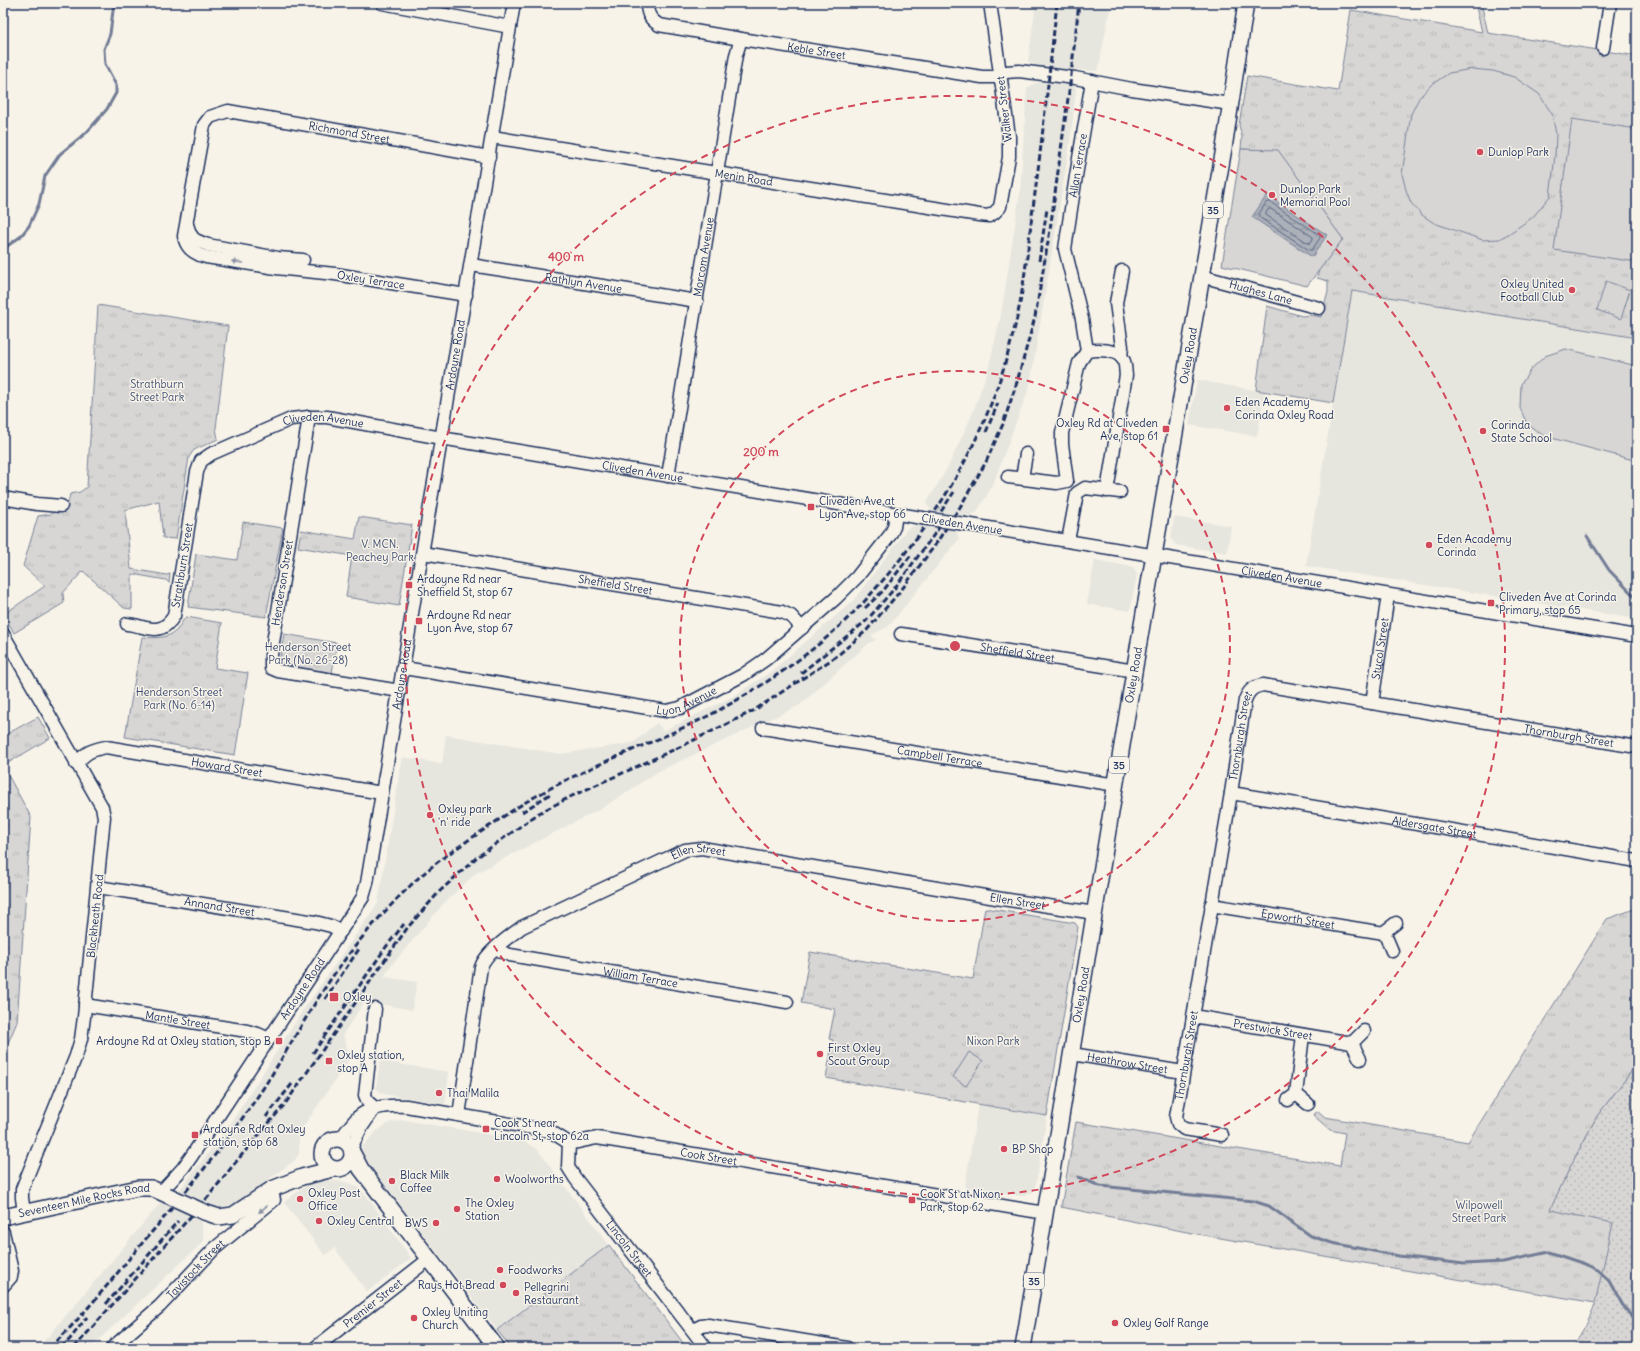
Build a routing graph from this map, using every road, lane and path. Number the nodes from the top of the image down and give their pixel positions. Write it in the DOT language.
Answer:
graph roads {
  1 [pos="382,3"];
  2 [pos="514,3"];
  3 [pos="646,3"];
  4 [pos="990,3"];
  5 [pos="1246,3"];
  6 [pos="1610,3"];
  7 [pos="510,27"];
  8 [pos="741,39"];
  9 [pos="1603,48"];
  10 [pos="1000,74"];
  11 [pos="1092,81"];
  12 [pos="1230,104"];
  13 [pos="210,117"];
  14 [pos="492,137"];
  15 [pos="489,156"];
  16 [pos="718,173"];
  17 [pos="994,213"];
  18 [pos="303,260"];
  19 [pos="277,263"];
  20 [pos="471,265"];
  21 [pos="1122,270"];
  22 [pos="1201,276"];
  23 [pos="466,295"];
  24 [pos="697,302"];
  25 [pos="1319,308"];
  26 [pos="1087,350"];
  27 [pos="1121,357"];
  28 [pos="309,416"];
  29 [pos="443,438"];
  30 [pos="1026,454"];
  31 [pos="200,461"];
  32 [pos="668,476"];
  33 [pos="1008,477"];
  34 [pos="1022,478"];
  35 [pos="1068,481"];
  36 [pos="1107,491"];
  37 [pos="1120,492"];
  38 [pos="1077,493"];
  39 [pos="3,498"];
  40 [pos="61,506"];
  41 [pos="896,514"];
  42 [pos="1068,541"];
  43 [pos="423,553"];
  44 [pos="1154,555"];
  45 [pos="1388,595"];
  46 [pos="126,624"];
  47 [pos="802,628"];
  48 [pos="3,634"];
  49 [pos="900,634"];
  50 [pos="1637,636"];
  51 [pos="404,668"];
  52 [pos="1135,671"];
  53 [pos="400,691"];
  54 [pos="1372,703"];
  55 [pos="763,728"];
  56 [pos="1637,747"];
  57 [pos="76,764"];
  58 [pos="1116,785"];
  59 [pos="382,793"];
  60 [pos="1231,793"];
  61 [pos="1637,861"];
  62 [pos="98,887"];
  63 [pos="1211,905"];
  64 [pos="1095,913"];
  65 [pos="1396,923"];
  66 [pos="341,931"];
  67 [pos="1384,933"];
  68 [pos="497,947"];
  69 [pos="1392,951"];
  70 [pos="787,1002"];
  71 [pos="86,1005"];
  72 [pos="375,1009"];
  73 [pos="1193,1016"];
  74 [pos="1364,1032"];
  75 [pos="1303,1035"];
  76 [pos="269,1039"];
  77 [pos="1352,1043"];
  78 [pos="1072,1054"];
  79 [pos="1360,1059"];
  80 [pos="1183,1072"];
  81 [pos="1308,1104"];
  82 [pos="375,1108"];
  83 [pos="459,1115"];
  84 [pos="1222,1135"];
  85 [pos="569,1143"];
  86 [pos="348,1146"];
  87 [pos="321,1153"];
  88 [pos="335,1169"];
  89 [pos="272,1189"];
  90 [pos="164,1194"];
  91 [pos="387,1204"];
  92 [pos="24,1212"];
  93 [pos="1045,1213"];
  94 [pos="3,1217"];
  95 [pos="3,1232"];
  96 [pos="429,1259"];
  97 [pos="3,1286"];
  98 [pos="692,1330"];
  99 [pos="319,1347"];
  100 [pos="112,1348"];
  101 [pos="497,1348"];
  102 [pos="706,1348"];
  103 [pos="847,1348"];
  104 [pos="1023,1348"];
  1 -- 7 [label="street"];
  2 -- 7 [label="street, Ardoyne Road"];
  3 -- 8 [label="street, Keble Street"];
  4 -- 10 [label="street, Walker Street"];
  5 -- 12 [label="main road, Oxley Road / 35"];
  6 -- 9 [label="street"];
  7 -- 14 [label="street, Ardoyne Road"];
  8 -- 10 [label="street, Keble Street"];
  8 -- 16 [label="street, Morcom Avenue"];
  10 -- 11 [label="street"];
  10 -- 17 [label="street, Walker Street"];
  11 -- 12 [label="street"];
  11 -- 26 [label="street, Allan Terrace"];
  12 -- 22 [label="main road, Oxley Road / 35"];
  13 -- 15 [label="street, Richmond Street"];
  13 -- 19 [label="street, Oxley Terrace"];
  14 -- 15 [label="street, Ardoyne Road"];
  14 -- 16 [label="street, Menin Road"];
  15 -- 20 [label="street, Ardoyne Road"];
  16 -- 17 [label="street, Menin Road"];
  16 -- 24 [label="street, Morcom Avenue"];
  18 -- 19 [label="street, Oxley Terrace"];
  19 -- 23 [label="street, Oxley Terrace"];
  20 -- 23 [label="street, Ardoyne Road"];
  20 -- 24 [label="street, Rathlyn Avenue"];
  21 -- 27 [label="street"];
  22 -- 25 [label="street, Hughes Lane"];
  22 -- 44 [label="main road, Oxley Road / 35"];
  23 -- 29 [label="street, Ardoyne Road"];
  24 -- 32 [label="street, Morcom Avenue"];
  26 -- 27 [label="street"];
  26 -- 35 [label="street"];
  27 -- 36 [label="street"];
  28 -- 29 [label="street, Cliveden Avenue"];
  28 -- 31 [label="street, Cliveden Avenue"];
  28 -- 53 [label="street, Henderson Street"];
  29 -- 32 [label="street, Cliveden Avenue"];
  29 -- 43 [label="street, Ardoyne Road"];
  30 -- 34 [label="street"];
  31 -- 46 [label="street, Strathburn Street"];
  32 -- 41 [label="street, Cliveden Avenue"];
  33 -- 34 [label="street"];
  34 -- 35 [label="street"];
  35 -- 38 [label="street"];
  36 -- 37 [label="street"];
  36 -- 38 [label="street"];
  38 -- 42 [label="street"];
  39 -- 40 [label="street"];
  41 -- 42 [label="street, Cliveden Avenue, bridge"];
  41 -- 47 [label="street, Lyon Avenue"];
  42 -- 44 [label="street, Cliveden Avenue"];
  43 -- 47 [label="street, Sheffield Street"];
  43 -- 51 [label="street, Ardoyne Road"];
  44 -- 45 [label="street, Cliveden Avenue"];
  44 -- 52 [label="main road, Oxley Road / 35"];
  45 -- 50 [label="street, Cliveden Avenue"];
  45 -- 54 [label="street, Stucol Street"];
  47 -- 51 [label="street, Lyon Avenue"];
  48 -- 57 [label="street, Blackheath Road"];
  49 -- 52 [label="street, Sheffield Street"];
  51 -- 53 [label="street, Ardoyne Road"];
  52 -- 58 [label="main road, Oxley Road / 35"];
  53 -- 59 [label="street, Ardoyne Road"];
  54 -- 56 [label="street, Thornburgh Street"];
  54 -- 60 [label="street, Thornburgh Street"];
  55 -- 58 [label="street, Campbell Terrace"];
  57 -- 59 [label="street, Howard Street"];
  57 -- 62 [label="street, Blackheath Road"];
  58 -- 64 [label="main road, Oxley Road / 35"];
  59 -- 66 [label="street, Ardoyne Road"];
  60 -- 61 [label="street, Aldersgate Street"];
  60 -- 63 [label="street, Thornburgh Street"];
  62 -- 66 [label="street, Annand Street"];
  62 -- 71 [label="street, Blackheath Road"];
  63 -- 67 [label="street, Epworth Street"];
  63 -- 73 [label="street, Thornburgh Street"];
  64 -- 68 [label="street, Ellen Street"];
  64 -- 78 [label="main road, Oxley Road / 35"];
  65 -- 67 [label="street"];
  66 -- 76 [label="street, Ardoyne Road"];
  67 -- 69 [label="street"];
  68 -- 70 [label="street, William Terrace"];
  68 -- 83 [label="street, Ellen Street"];
  71 -- 76 [label="street, Mantle Street"];
  71 -- 92 [label="street, Blackheath Road"];
  72 -- 82 [label="street"];
  73 -- 75 [label="street, Prestwick Street"];
  73 -- 80 [label="street, Thornburgh Street"];
  74 -- 77 [label="street"];
  75 -- 77 [label="street, Prestwick Street"];
  75 -- 81 [label="street"];
  76 -- 90 [label="street, Ardoyne Road"];
  77 -- 79 [label="street"];
  78 -- 80 [label="street, Heathrow Street"];
  78 -- 93 [label="main road, Oxley Road / 35"];
  80 -- 84 [label="street, Thornburgh Street"];
  82 -- 83 [label="street"];
  82 -- 86 [label="street"];
  83 -- 85 [label="street"];
  85 -- 93 [label="street, Cook Street"];
  85 -- 98 [label="street, Lincoln Street"];
  86 -- 87 [label="main road"];
  86 -- 88 [label="main road"];
  86 -- 91 [label="main road"];
  87 -- 88 [label="main road"];
  87 -- 89 [label="main road, Seventeen Mile Rocks Road"];
  88 -- 89 [label="main road, Seventeen Mile Rocks Road"];
  88 -- 91 [label="main road"];
  89 -- 90 [label="main road, Seventeen Mile Rocks Road, bridge"];
  89 -- 100 [label="street, Tavistock Street, one-way"];
  90 -- 92 [label="main road, Seventeen Mile Rocks Road"];
  91 -- 96 [label="main road"];
  92 -- 94 [label="main road, Seventeen Mile Rocks Road"];
  93 -- 104 [label="main road, Oxley Road / 35"];
  95 -- 97 [label="street"];
  96 -- 99 [label="street, Premier Street"];
  96 -- 101 [label="main road"];
  98 -- 102 [label="street, Lincoln Street"];
  98 -- 103 [label="street"];
}
